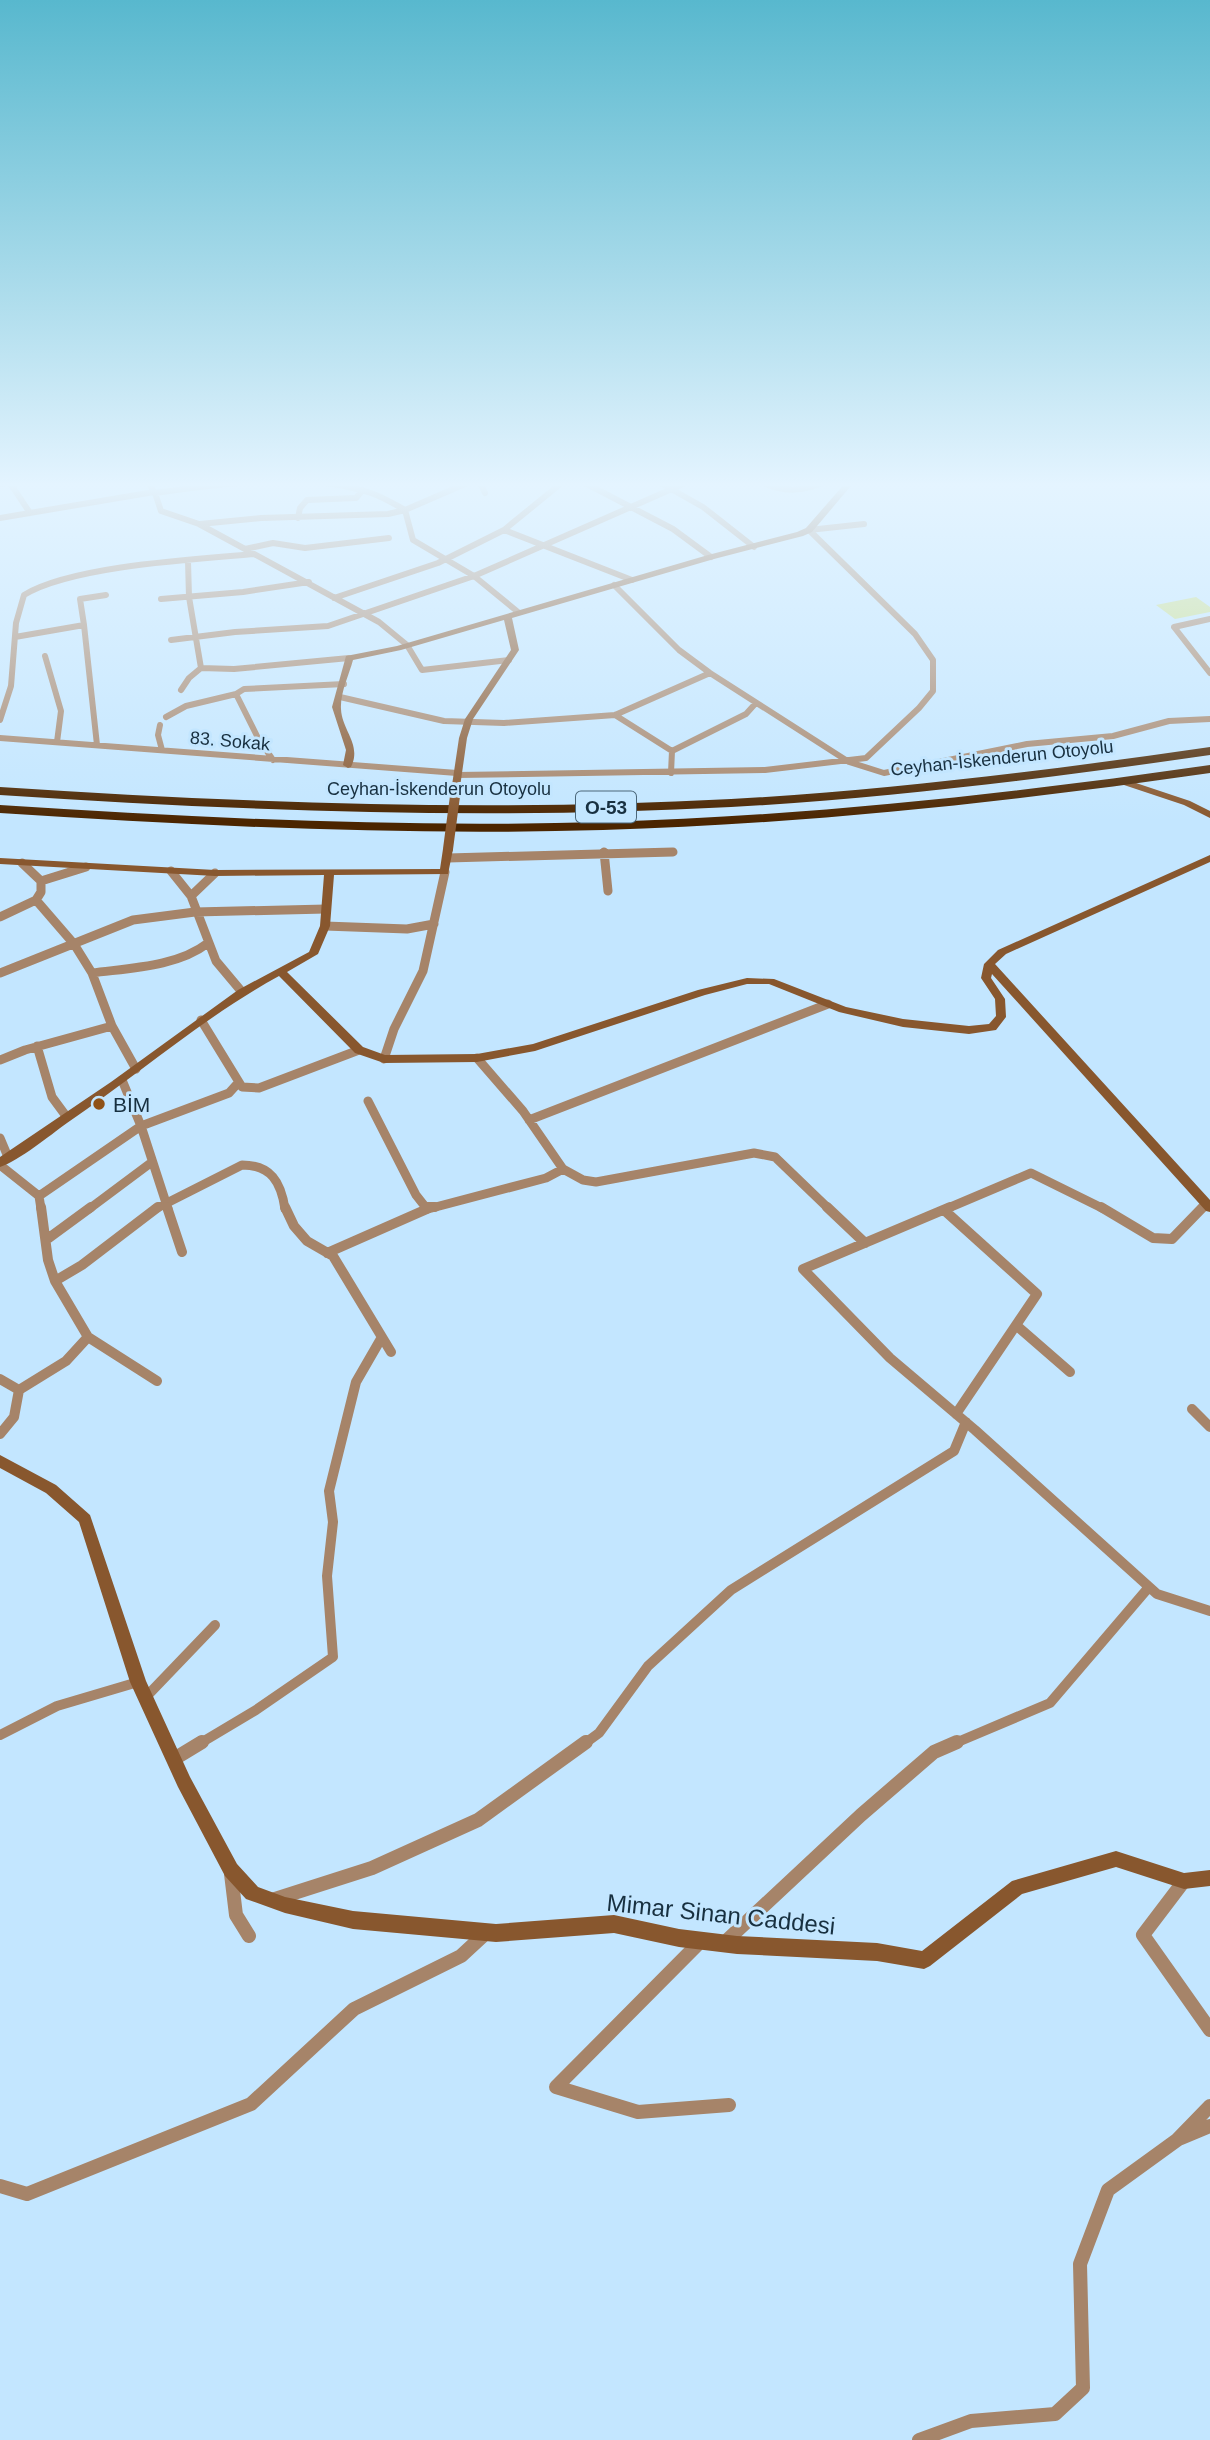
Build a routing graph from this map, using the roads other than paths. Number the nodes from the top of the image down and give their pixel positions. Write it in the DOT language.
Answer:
graph roads {
  1 [pos="24,595"];
  2 [pos="106,595"];
  3 [pos="212,595"];
  4 [pos="329,595"];
  5 [pos="343,595"];
  6 [pos="418,595"];
  7 [pos="498,595"];
  8 [pos="578,595"];
  9 [pos="624,595"];
  10 [pos="875,595"];
  11 [pos="189,597"];
  12 [pos="334,598"];
  13 [pos="162,599"];
  14 [pos="518,611"];
  15 [pos="362,614"];
  16 [pos="507,615"];
  17 [pos="1210,619"];
  18 [pos="84,625"];
  19 [pos="15,637"];
  20 [pos="195,637"];
  21 [pos="172,640"];
  22 [pos="407,645"];
  23 [pos="45,656"];
  24 [pos="349,658"];
  25 [pos="509,660"];
  26 [pos="201,668"];
  27 [pos="1209,669"];
  28 [pos="710,673"];
  29 [pos="344,684"];
  30 [pos="181,690"];
  31 [pos="236,694"];
  32 [pos="340,697"];
  33 [pos="755,704"];
  34 [pos="615,715"];
  35 [pos="166,717"];
  36 [pos="1210,719"];
  37 [pos="0,720"];
  38 [pos="468,722"];
  39 [pos="160,725"];
  40 [pos="0,738"];
  41 [pos="57,742"];
  42 [pos="97,745"];
  43 [pos="162,751"];
  44 [pos="672,751"];
  45 [pos="1210,751"];
  46 [pos="273,760"];
  47 [pos="849,762"];
  48 [pos="348,765"];
  49 [pos="1210,769"];
  50 [pos="671,773"];
  51 [pos="457,774"];
  52 [pos="1124,782"];
  53 [pos="0,791"];
  54 [pos="0,809"];
  55 [pos="1210,815"];
  56 [pos="604,852"];
  57 [pos="673,852"];
  58 [pos="448,853"];
  59 [pos="1210,858"];
  60 [pos="0,862"];
  61 [pos="22,863"];
  62 [pos="86,867"];
  63 [pos="171,871"];
  64 [pos="445,872"];
  65 [pos="215,873"];
  66 [pos="329,873"];
  67 [pos="41,881"];
  68 [pos="608,891"];
  69 [pos="191,896"];
  70 [pos="36,900"];
  71 [pos="326,909"];
  72 [pos="195,912"];
  73 [pos="0,917"];
  74 [pos="434,924"];
  75 [pos="325,926"];
  76 [pos="208,943"];
  77 [pos="74,944"];
  78 [pos="989,964"];
  79 [pos="0,973"];
  80 [pos="92,973"];
  81 [pos="282,973"];
  82 [pos="242,992"];
  83 [pos="828,1004"];
  84 [pos="201,1020"];
  85 [pos="112,1026"];
  86 [pos="37,1046"];
  87 [pos="359,1050"];
  88 [pos="477,1058"];
  89 [pos="384,1059"];
  90 [pos="0,1060"];
  91 [pos="136,1069"];
  92 [pos="122,1080"];
  93 [pos="238,1083"];
  94 [pos="368,1101"];
  95 [pos="66,1116"];
  96 [pos="529,1120"];
  97 [pos="141,1126"];
  98 [pos="0,1138"];
  99 [pos="3,1162"];
  100 [pos="152,1162"];
  101 [pos="564,1169"];
  102 [pos="39,1196"];
  103 [pos="168,1201"];
  104 [pos="1208,1206"];
  105 [pos="427,1209"];
  106 [pos="944,1210"];
  107 [pos="46,1240"];
  108 [pos="865,1243"];
  109 [pos="182,1252"];
  110 [pos="327,1253"];
  111 [pos="55,1280"];
  112 [pos="1016,1325"];
  113 [pos="88,1337"];
  114 [pos="382,1337"];
  115 [pos="391,1352"];
  116 [pos="1070,1372"];
  117 [pos="0,1379"];
  118 [pos="157,1381"];
  119 [pos="19,1390"];
  120 [pos="1192,1409"];
  121 [pos="961,1418"];
  122 [pos="1210,1427"];
  123 [pos="0,1434"];
  124 [pos="0,1461"];
  125 [pos="1149,1587"];
  126 [pos="1210,1611"];
  127 [pos="215,1625"];
  128 [pos="142,1690"];
  129 [pos="0,1735"];
  130 [pos="174,1759"];
  131 [pos="231,1870"];
  132 [pos="1210,1878"];
  133 [pos="1185,1881"];
  134 [pos="271,1900"];
  135 [pos="487,1932"];
  136 [pos="248,1936"];
  137 [pos="701,1941"];
  138 [pos="724,1943"];
  139 [pos="1210,2030"];
  140 [pos="729,2105"];
  141 [pos="1210,2106"];
  142 [pos="1210,2126"];
  143 [pos="1177,2140"];
  144 [pos="0,2186"];
  145 [pos="919,2440"];
  1 -- 19 [label="street"];
  2 -- 18 [label="street"];
  3 -- 11 [label="street"];
  4 -- 12 [label="street"];
  5 -- 12 [label="street"];
  6 -- 15 [label="street"];
  7 -- 14 [label="street"];
  8 -- 14 [label="street"];
  9 -- 28 [label="street"];
  10 -- 47 [label="street"];
  11 -- 13 [label="street"];
  11 -- 20 [label="street"];
  12 -- 15 [label="street"];
  14 -- 16 [label="street"];
  15 -- 20 [label="street"];
  15 -- 22 [label="street"];
  16 -- 22 [label="street"];
  16 -- 25 [label="street"];
  17 -- 27 [label="street"];
  18 -- 19 [label="street"];
  18 -- 42 [label="street"];
  19 -- 37 [label="street"];
  20 -- 21 [label="street"];
  20 -- 26 [label="street"];
  22 -- 24 [label="street"];
  22 -- 25 [label="street"];
  23 -- 41 [label="street"];
  24 -- 26 [label="street"];
  24 -- 29 [label="street"];
  25 -- 38 [label="street"];
  26 -- 30 [label="street"];
  28 -- 33 [label="street"];
  28 -- 34 [label="street"];
  29 -- 31 [label="street"];
  29 -- 32 [label="street"];
  31 -- 35 [label="street"];
  31 -- 46 [label="street"];
  32 -- 38 [label="street"];
  32 -- 48 [label="street"];
  33 -- 44 [label="street"];
  33 -- 47 [label="street"];
  34 -- 38 [label="street"];
  34 -- 44 [label="street"];
  36 -- 47 [label="street"];
  38 -- 51 [label="street"];
  39 -- 43 [label="street"];
  40 -- 41 [label="street, 83. Sokak"];
  41 -- 42 [label="street, 83. Sokak"];
  42 -- 43 [label="street, 83. Sokak"];
  43 -- 46 [label="street, 83. Sokak"];
  44 -- 50 [label="street"];
  45 -- 53 [label="highway, Ceyhan-İskenderun Otoyolu / O-53"];
  46 -- 48 [label="street, 83. Sokak"];
  47 -- 50 [label="street, 83. Sokak"];
  48 -- 51 [label="street, 83. Sokak"];
  49 -- 52 [label="highway, Ceyhan-İskenderun Otoyolu / O-53"];
  50 -- 51 [label="street, 83. Sokak"];
  51 -- 58 [label="street, bridge"];
  52 -- 54 [label="highway, Ceyhan-İskenderun Otoyolu / O-53"];
  52 -- 55 [label="street"];
  56 -- 57 [label="street"];
  56 -- 58 [label="street"];
  56 -- 68 [label="street"];
  58 -- 64 [label="street"];
  59 -- 78 [label="street"];
  60 -- 61 [label="street"];
  61 -- 62 [label="street"];
  61 -- 67 [label="street"];
  62 -- 63 [label="street"];
  62 -- 67 [label="street"];
  63 -- 65 [label="street"];
  63 -- 69 [label="street"];
  64 -- 66 [label="street"];
  64 -- 74 [label="street"];
  65 -- 66 [label="street"];
  65 -- 69 [label="street"];
  66 -- 71 [label="street"];
  67 -- 70 [label="street"];
  69 -- 72 [label="street"];
  70 -- 73 [label="street"];
  70 -- 77 [label="street"];
  71 -- 72 [label="street"];
  71 -- 75 [label="street"];
  72 -- 76 [label="street"];
  72 -- 77 [label="street"];
  74 -- 75 [label="street"];
  74 -- 89 [label="street"];
  75 -- 81 [label="street"];
  76 -- 80 [label="street"];
  76 -- 82 [label="street"];
  77 -- 79 [label="street"];
  77 -- 80 [label="street"];
  78 -- 83 [label="street"];
  78 -- 104 [label="street"];
  80 -- 85 [label="street"];
  81 -- 82 [label="street"];
  81 -- 87 [label="street"];
  82 -- 84 [label="street"];
  83 -- 88 [label="street"];
  83 -- 96 [label="street"];
  84 -- 91 [label="street"];
  84 -- 93 [label="street"];
  85 -- 86 [label="street"];
  85 -- 91 [label="street"];
  86 -- 90 [label="street"];
  86 -- 95 [label="street"];
  87 -- 89 [label="street"];
  87 -- 93 [label="street"];
  88 -- 89 [label="street"];
  88 -- 96 [label="street"];
  91 -- 92 [label="street"];
  92 -- 95 [label="street"];
  92 -- 97 [label="street"];
  93 -- 97 [label="street"];
  94 -- 105 [label="street"];
  95 -- 99 [label="street"];
  96 -- 101 [label="street"];
  97 -- 100 [label="street"];
  97 -- 102 [label="street"];
  98 -- 99 [label="street"];
  99 -- 102 [label="street"];
  100 -- 103 [label="street"];
  100 -- 107 [label="street"];
  101 -- 105 [label="street"];
  101 -- 108 [label="street"];
  102 -- 107 [label="street"];
  103 -- 109 [label="street"];
  103 -- 110 [label="street"];
  103 -- 111 [label="street"];
  104 -- 106 [label="street"];
  105 -- 110 [label="street"];
  106 -- 108 [label="street"];
  106 -- 112 [label="street"];
  107 -- 111 [label="street"];
  108 -- 121 [label="street"];
  110 -- 114 [label="street"];
  111 -- 113 [label="street"];
  112 -- 116 [label="street"];
  112 -- 121 [label="street"];
  113 -- 118 [label="street"];
  113 -- 119 [label="street"];
  114 -- 115 [label="street"];
  114 -- 130 [label="street"];
  117 -- 119 [label="street"];
  119 -- 123 [label="street"];
  120 -- 122 [label="street"];
  121 -- 125 [label="street"];
  121 -- 134 [label="street"];
  124 -- 128 [label="street, Mimar Sinan Caddesi"];
  125 -- 126 [label="street"];
  125 -- 138 [label="street"];
  127 -- 128 [label="street"];
  128 -- 129 [label="street"];
  128 -- 130 [label="street, Mimar Sinan Caddesi"];
  130 -- 131 [label="street, Mimar Sinan Caddesi"];
  131 -- 134 [label="street, Mimar Sinan Caddesi"];
  131 -- 136 [label="street"];
  132 -- 133 [label="street, Mimar Sinan Caddesi"];
  133 -- 138 [label="street, Mimar Sinan Caddesi"];
  133 -- 139 [label="street"];
  134 -- 135 [label="street, Mimar Sinan Caddesi"];
  135 -- 137 [label="street, Mimar Sinan Caddesi"];
  135 -- 144 [label="street"];
  137 -- 138 [label="street, Mimar Sinan Caddesi"];
  137 -- 140 [label="street"];
  141 -- 143 [label="street"];
  142 -- 143 [label="street"];
  143 -- 145 [label="street"];
}
